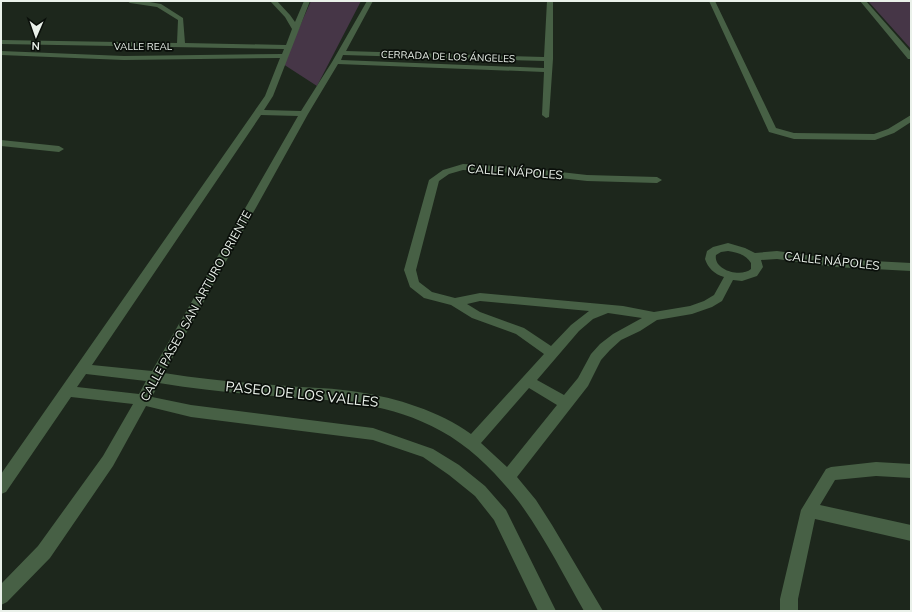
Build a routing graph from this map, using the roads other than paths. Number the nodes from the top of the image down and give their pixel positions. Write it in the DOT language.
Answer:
graph roads {
  1 [pos="130,1"];
  2 [pos="273,1"];
  3 [pos="307,1"];
  4 [pos="370,1"];
  5 [pos="550,1"];
  6 [pos="712,1"];
  7 [pos="863,1"];
  8 [pos="296,29"];
  9 [pos="1,42"];
  10 [pos="181,45"];
  11 [pos="287,51"];
  12 [pos="1,53"];
  13 [pos="438,56"];
  14 [pos="911,57"];
  15 [pos="338,58"];
  16 [pos="549,59"];
  17 [pos="436,66"];
  18 [pos="548,70"];
  19 [pos="258,112"];
  20 [pos="304,114"];
  21 [pos="546,115"];
  22 [pos="911,118"];
  23 [pos="1,144"];
  24 [pos="59,148"];
  25 [pos="657,180"];
  26 [pos="752,257"];
  27 [pos="911,267"];
  28 [pos="730,276"];
  29 [pos="456,302"];
  30 [pos="608,308"];
  31 [pos="654,316"];
  32 [pos="552,354"];
  33 [pos="83,369"];
  34 [pos="156,377"];
  35 [pos="528,381"];
  36 [pos="68,391"];
  37 [pos="142,400"];
  38 [pos="566,403"];
  39 [pos="471,444"];
  40 [pos="911,471"];
  41 [pos="507,478"];
  42 [pos="1,487"];
  43 [pos="809,510"];
  44 [pos="911,533"];
  45 [pos="1,596"];
  46 [pos="547,611"];
  47 [pos="594,611"];
  48 [pos="788,611"];
  1 -- 10 [label="street"];
  2 -- 8 [label="street"];
  3 -- 8 [label="street"];
  4 -- 15 [label="street, CALLE PASEO SAN ARTURO ORIENTE"];
  5 -- 16 [label="street"];
  6 -- 22 [label="street"];
  7 -- 14 [label="street"];
  8 -- 11 [label="street"];
  9 -- 10 [label="street"];
  10 -- 11 [label="street"];
  11 -- 12 [label="street, VALLE REAL"];
  11 -- 19 [label="street"];
  13 -- 15 [label="street, CERRADA DE LOS ÁNGELES"];
  13 -- 16 [label="street, CERRADA DE LOS ÁNGELES"];
  13 -- 17 [label="street"];
  15 -- 17 [label="street, CERRADA DE LOS ÁNGELES"];
  15 -- 20 [label="street, CALLE PASEO SAN ARTURO ORIENTE"];
  16 -- 18 [label="street"];
  17 -- 18 [label="street, CERRADA DE LOS ÁNGELES"];
  18 -- 21 [label="street"];
  19 -- 20 [label="street"];
  19 -- 33 [label="street"];
  20 -- 34 [label="street, CALLE PASEO SAN ARTURO ORIENTE"];
  23 -- 24 [label="street"];
  25 -- 29 [label="street, CALLE NÁPOLES"];
  26 -- 27 [label="street, CALLE NÁPOLES"];
  26 -- 28 [label="street"];
  26 -- 28 [label="street"];
  28 -- 31 [label="street, CALLE NÁPOLES"];
  29 -- 30 [label="street, CALLE NÁPOLES"];
  29 -- 32 [label="street, CALLE NÁPOLES"];
  30 -- 31 [label="street, CALLE NÁPOLES"];
  30 -- 32 [label="street"];
  31 -- 38 [label="street"];
  32 -- 35 [label="street"];
  33 -- 34 [label="street, PASEO DE LOS VALLES"];
  33 -- 36 [label="street"];
  34 -- 37 [label="street, CALLE PASEO SAN ARTURO ORIENTE"];
  34 -- 39 [label="street, PASEO DE LOS VALLES"];
  35 -- 38 [label="street"];
  35 -- 39 [label="street"];
  36 -- 37 [label="street"];
  36 -- 42 [label="street"];
  37 -- 45 [label="street, CALLE PASEO SAN ARTURO ORIENTE"];
  37 -- 46 [label="street"];
  38 -- 41 [label="street"];
  39 -- 41 [label="street, PASEO DE LOS VALLES"];
  40 -- 43 [label="street"];
  41 -- 47 [label="street, PASEO DE LOS VALLES"];
  43 -- 44 [label="street"];
  43 -- 48 [label="street"];
}
